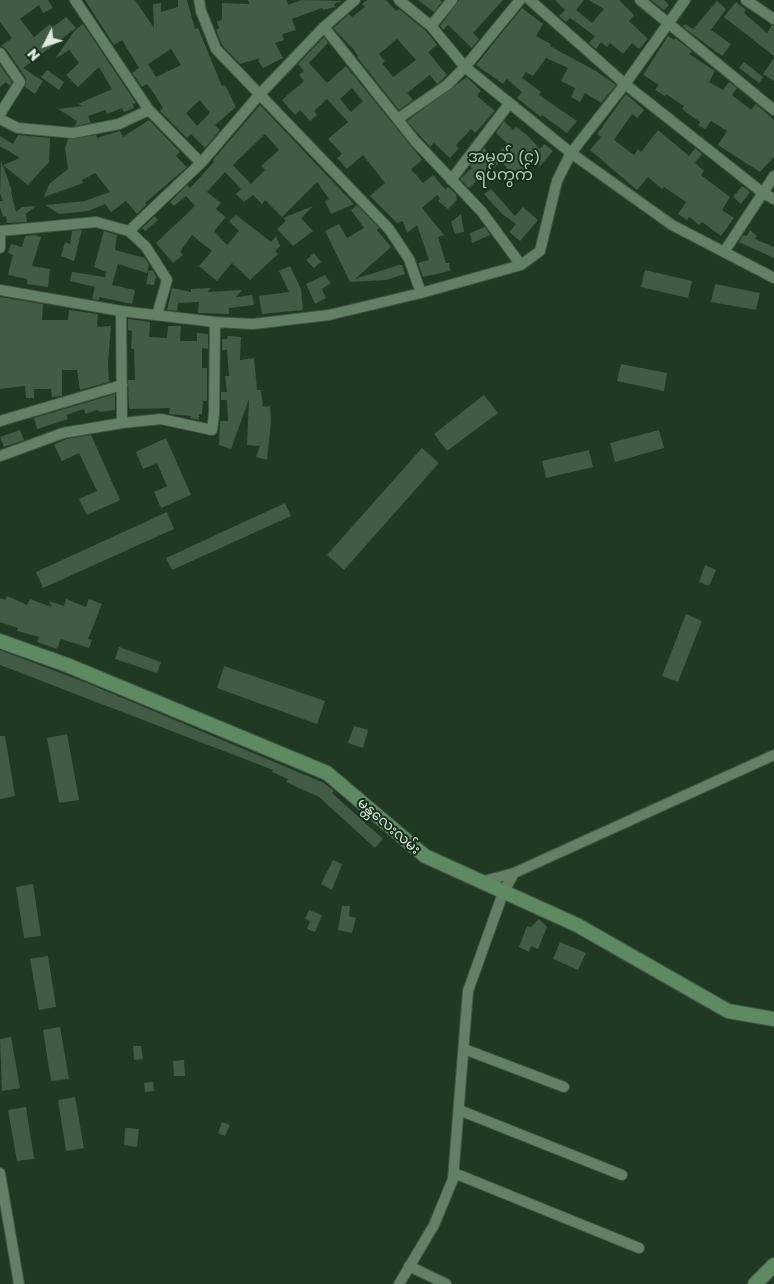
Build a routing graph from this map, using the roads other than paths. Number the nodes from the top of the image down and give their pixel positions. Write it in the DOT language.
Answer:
graph roads {
  1 [pos="75,0"];
  2 [pos="199,0"];
  3 [pos="355,0"];
  4 [pos="452,0"];
  5 [pos="520,0"];
  6 [pos="530,0"];
  7 [pos="640,0"];
  8 [pos="685,0"];
  9 [pos="746,0"];
  10 [pos="401,1"];
  11 [pos="774,18"];
  12 [pos="667,22"];
  13 [pos="431,26"];
  14 [pos="324,27"];
  15 [pos="0,53"];
  16 [pos="465,67"];
  17 [pos="625,84"];
  18 [pos="259,95"];
  19 [pos="508,104"];
  20 [pos="149,110"];
  21 [pos="774,110"];
  22 [pos="0,114"];
  23 [pos="398,118"];
  24 [pos="0,119"];
  25 [pos="571,153"];
  26 [pos="201,163"];
  27 [pos="774,176"];
  28 [pos="451,180"];
  29 [pos="763,192"];
  30 [pos="774,199"];
  31 [pos="0,231"];
  32 [pos="129,231"];
  33 [pos="0,237"];
  34 [pos="0,248"];
  35 [pos="724,252"];
  36 [pos="521,265"];
  37 [pos="774,278"];
  38 [pos="0,290"];
  39 [pos="421,293"];
  40 [pos="121,311"];
  41 [pos="157,315"];
  42 [pos="215,322"];
  43 [pos="122,385"];
  44 [pos="0,421"];
  45 [pos="122,423"];
  46 [pos="0,456"];
  47 [pos="0,641"];
  48 [pos="774,756"];
  49 [pos="514,873"];
  50 [pos="480,882"];
  51 [pos="503,893"];
  52 [pos="774,1019"];
  53 [pos="464,1049"];
  54 [pos="564,1087"];
  55 [pos="459,1110"];
  56 [pos="0,1173"];
  57 [pos="454,1173"];
  58 [pos="622,1176"];
  59 [pos="639,1248"];
  60 [pos="774,1265"];
  61 [pos="409,1266"];
  62 [pos="19,1284"];
  63 [pos="399,1284"];
  64 [pos="446,1284"];
  65 [pos="755,1284"];
  1 -- 20 [label="street"];
  2 -- 18 [label="street"];
  3 -- 14 [label="street"];
  4 -- 13 [label="street"];
  5 -- 16 [label="street"];
  6 -- 17 [label="street"];
  7 -- 12 [label="street"];
  8 -- 12 [label="street"];
  9 -- 11 [label="street"];
  10 -- 13 [label="street"];
  12 -- 17 [label="street"];
  12 -- 21 [label="street"];
  13 -- 16 [label="street"];
  14 -- 18 [label="street"];
  14 -- 23 [label="street"];
  15 -- 22 [label="street"];
  16 -- 19 [label="street"];
  16 -- 23 [label="street"];
  17 -- 25 [label="street"];
  17 -- 29 [label="street"];
  18 -- 26 [label="street"];
  18 -- 39 [label="street"];
  19 -- 25 [label="street"];
  19 -- 28 [label="street"];
  20 -- 24 [label="street"];
  20 -- 26 [label="street"];
  23 -- 28 [label="street"];
  25 -- 35 [label="street"];
  25 -- 36 [label="street"];
  26 -- 32 [label="street"];
  27 -- 29 [label="street"];
  28 -- 36 [label="street"];
  29 -- 30 [label="street"];
  29 -- 35 [label="street"];
  31 -- 32 [label="street"];
  32 -- 41 [label="street"];
  33 -- 34 [label="street"];
  35 -- 37 [label="street"];
  36 -- 39 [label="street"];
  38 -- 40 [label="street"];
  39 -- 42 [label="street"];
  40 -- 41 [label="street"];
  40 -- 43 [label="street"];
  41 -- 42 [label="street"];
  42 -- 45 [label="street"];
  43 -- 44 [label="street"];
  43 -- 45 [label="street"];
  45 -- 46 [label="street"];
  47 -- 50 [label="main road, မန္တလေးလမ်း"];
  48 -- 49 [label="street"];
  49 -- 50 [label="street"];
  49 -- 51 [label="street"];
  50 -- 51 [label="main road, မန္တလေးလမ်း"];
  51 -- 52 [label="main road, မန္တလေးလမ်း"];
  51 -- 53 [label="street"];
  53 -- 54 [label="street"];
  53 -- 55 [label="street"];
  55 -- 57 [label="street"];
  55 -- 58 [label="street"];
  56 -- 62 [label="street"];
  57 -- 59 [label="street"];
  57 -- 61 [label="street"];
  60 -- 65 [label="main road"];
  61 -- 63 [label="street"];
  61 -- 64 [label="street"];
}
